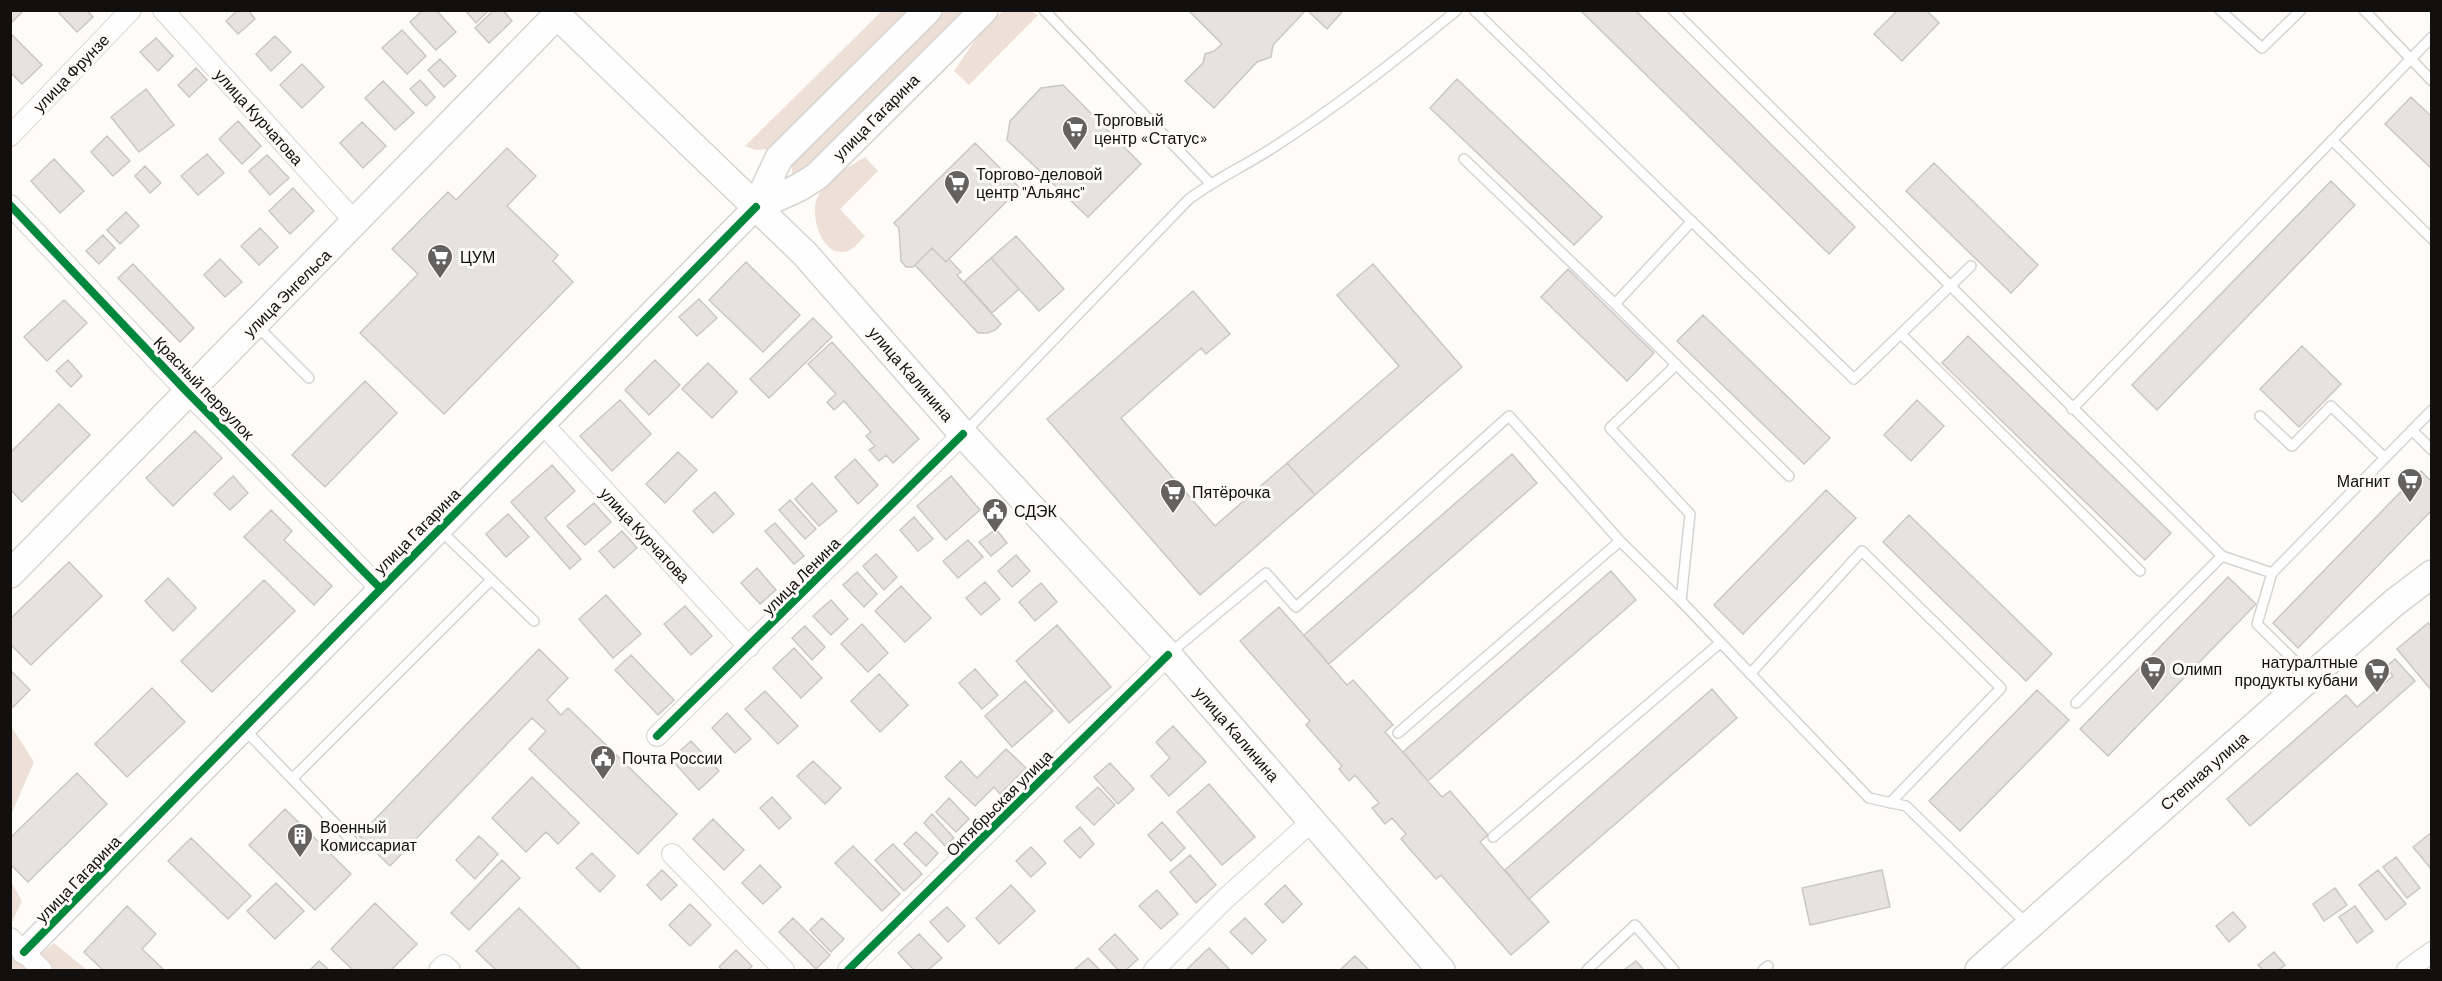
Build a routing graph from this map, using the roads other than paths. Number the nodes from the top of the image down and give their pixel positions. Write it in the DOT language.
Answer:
graph roads {
  1 [pos="130,10"];
  2 [pos="163,10"];
  3 [pos="928,10"];
  4 [pos="984,10"];
  5 [pos="1044,10"];
  6 [pos="1457,10"];
  7 [pos="1474,10"];
  8 [pos="1673,10"];
  9 [pos="2220,10"];
  10 [pos="2301,10"];
  11 [pos="2364,10"];
  12 [pos="558,12"];
  13 [pos="2432,37"];
  14 [pos="2410,59"];
  15 [pos="2432,81"];
  16 [pos="10,136"];
  17 [pos="2332,140"];
  18 [pos="1464,159"];
  19 [pos="1210,183"];
  20 [pos="10,205"];
  21 [pos="756,207"];
  22 [pos="1692,221"];
  23 [pos="356,223"];
  24 [pos="2432,239"];
  25 [pos="1971,266"];
  26 [pos="1949,287"];
  27 [pos="1616,304"];
  28 [pos="255,324"];
  29 [pos="1901,334"];
  30 [pos="1675,366"];
  31 [pos="309,378"];
  32 [pos="188,392"];
  33 [pos="2072,409"];
  34 [pos="2432,410"];
  35 [pos="2260,416"];
  36 [pos="542,423"];
  37 [pos="2412,430"];
  38 [pos="963,434"];
  39 [pos="2432,450"];
  40 [pos="2385,458"];
  41 [pos="1788,476"];
  42 [pos="438,529"];
  43 [pos="1620,541"];
  44 [pos="2222,556"];
  45 [pos="2140,571"];
  46 [pos="2272,573"];
  47 [pos="10,574"];
  48 [pos="2432,574"];
  49 [pos="491,580"];
  50 [pos="380,588"];
  51 [pos="1681,602"];
  52 [pos="534,621"];
  53 [pos="1720,643"];
  54 [pos="749,647"];
  55 [pos="1168,655"];
  56 [pos="1750,674"];
  57 [pos="2311,676"];
  58 [pos="2076,703"];
  59 [pos="243,729"];
  60 [pos="1398,733"];
  61 [pos="657,736"];
  62 [pos="292,779"];
  63 [pos="1890,803"];
  64 [pos="1312,820"];
  65 [pos="1493,837"];
  66 [pos="353,842"];
  67 [pos="672,854"];
  68 [pos="2029,926"];
  69 [pos="17,945"];
  70 [pos="2432,952"];
  71 [pos="42,970"];
  72 [pos="784,970"];
  73 [pos="848,970"];
  74 [pos="1154,970"];
  75 [pos="1441,970"];
  76 [pos="1587,970"];
  77 [pos="1674,970"];
  78 [pos="1978,970"];
  79 [pos="2407,970"];
  1 -- 16 [label="street, улица Фрунзе"];
  2 -- 23 [label="street, улица Курчатова"];
  3 -- 21 [label="main road, улица Гагарина"];
  4 -- 21 [label="main road, улица Гагарина"];
  5 -- 19 [label="lane"];
  6 -- 19 [label="lane"];
  7 -- 22 [label="lane"];
  8 -- 26 [label="lane"];
  9 -- 10 [label="lane"];
  11 -- 14 [label="lane"];
  12 -- 21 [label="main road, улица Калинина"];
  12 -- 23 [label="main road, улица Энгельса"];
  13 -- 14 [label="lane"];
  14 -- 15 [label="lane"];
  14 -- 17 [label="lane"];
  17 -- 24 [label="lane"];
  17 -- 33 [label="lane"];
  18 -- 27 [label="lane"];
  19 -- 38 [label="lane"];
  20 -- 32 [label="street, Красный переулок"];
  21 -- 36 [label="street, улица Гагарина"];
  21 -- 38 [label="main road, улица Калинина"];
  22 -- 27 [label="lane"];
  22 -- 29 [label="lane"];
  23 -- 28 [label="main road, улица Энгельса"];
  25 -- 26 [label="lane"];
  26 -- 29 [label="lane"];
  26 -- 33 [label="lane"];
  27 -- 30 [label="lane"];
  28 -- 31 [label="lane"];
  28 -- 32 [label="main road, улица Энгельса"];
  29 -- 45 [label="lane"];
  30 -- 41 [label="lane"];
  30 -- 51 [label="lane"];
  32 -- 47 [label="main road, улица Энгельса"];
  32 -- 50 [label="street, Красный переулок"];
  33 -- 44 [label="lane"];
  34 -- 37 [label="lane"];
  35 -- 40 [label="lane"];
  36 -- 42 [label="street, улица Гагарина"];
  36 -- 54 [label="street, улица Курчатова"];
  37 -- 39 [label="lane"];
  37 -- 40 [label="lane"];
  38 -- 54 [label="street, улица Ленина"];
  38 -- 55 [label="main road, улица Калинина"];
  40 -- 46 [label="lane"];
  42 -- 49 [label="lane"];
  42 -- 50 [label="street, улица Гагарина"];
  43 -- 51 [label="lane"];
  43 -- 55 [label="lane"];
  43 -- 60 [label="lane"];
  44 -- 46 [label="lane"];
  44 -- 58 [label="lane"];
  46 -- 57 [label="lane"];
  48 -- 57 [label="main road, Степная улица"];
  49 -- 52 [label="lane"];
  49 -- 62 [label="lane"];
  50 -- 59 [label="street, улица Гагарина"];
  51 -- 53 [label="lane"];
  53 -- 56 [label="lane"];
  53 -- 65 [label="lane"];
  54 -- 61 [label="street, улица Ленина"];
  55 -- 64 [label="main road, улица Калинина"];
  55 -- 73 [label="street, Октябрьская улица"];
  56 -- 63 [label="lane"];
  56 -- 63 [label="lane"];
  57 -- 68 [label="main road, Степная улица"];
  59 -- 62 [label="lane"];
  59 -- 69 [label="street, улица Гагарина"];
  62 -- 66 [label="lane"];
  63 -- 68 [label="lane"];
  64 -- 74 [label="street"];
  64 -- 75 [label="main road, улица Калинина"];
  67 -- 72 [label="street"];
  68 -- 78 [label="main road, Степная улица"];
  69 -- 71 [label="street"];
  70 -- 79 [label="street"];
  76 -- 77 [label="lane"];
}
